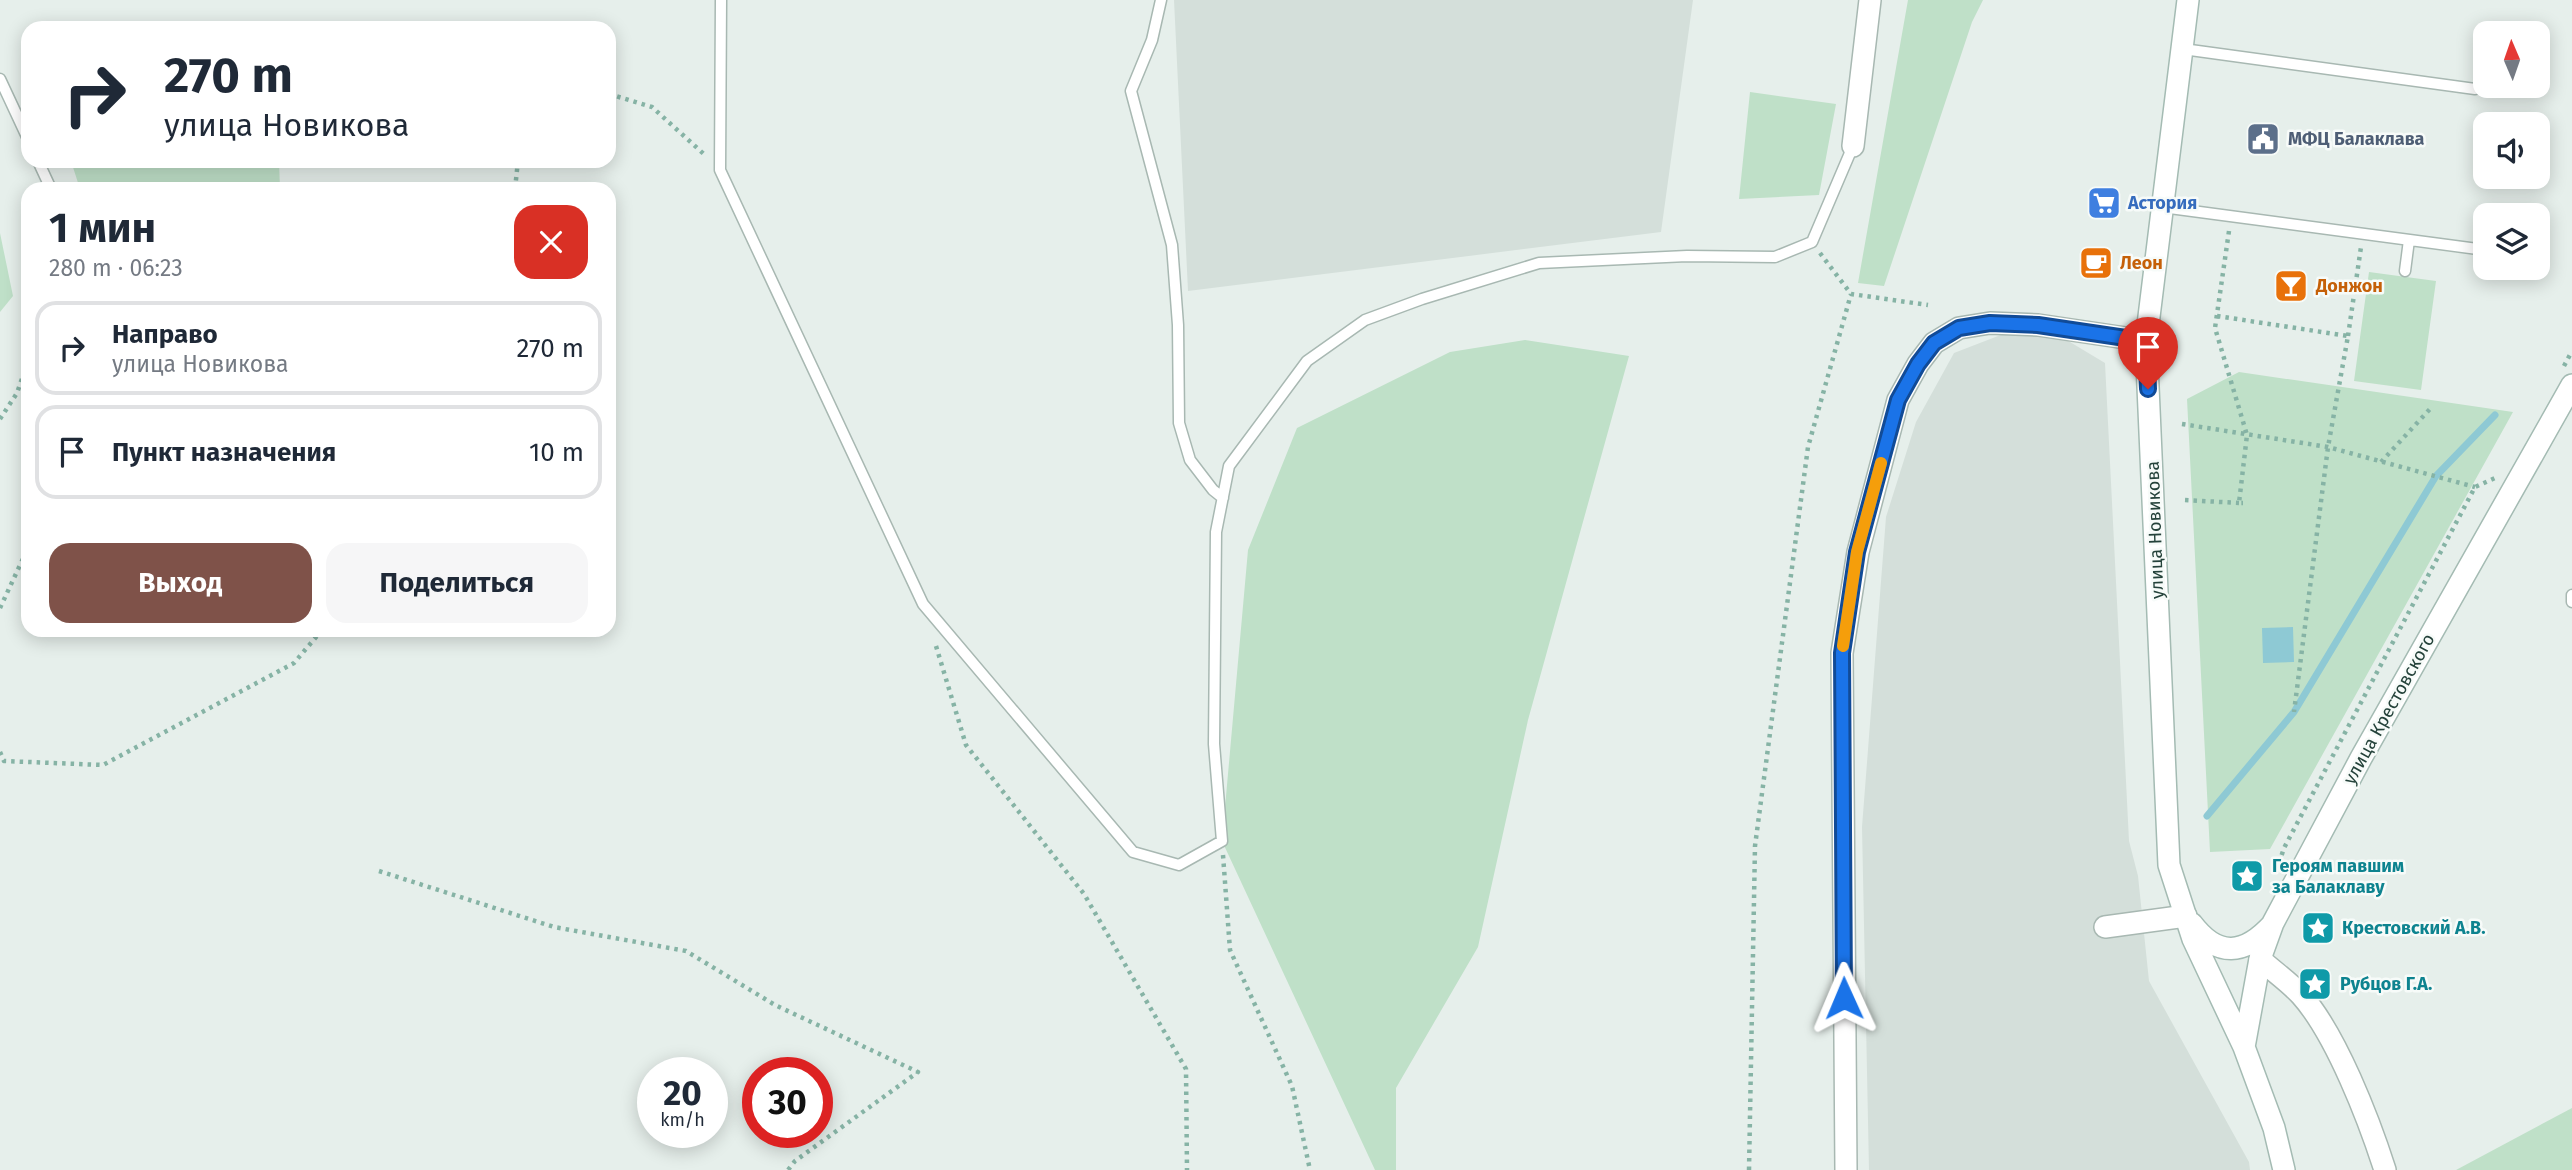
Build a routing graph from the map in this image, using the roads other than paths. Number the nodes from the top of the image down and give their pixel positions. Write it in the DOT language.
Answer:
graph roads {
  1 [pos="721,0"];
  2 [pos="1161,0"];
  3 [pos="1870,0"];
  4 [pos="2188,0"];
  5 [pos="2183,49"];
  6 [pos="0,79"];
  7 [pos="2473,89"];
  8 [pos="21,124"];
  9 [pos="1853,146"];
  10 [pos="2162,207"];
  11 [pos="2409,240"];
  12 [pos="2473,248"];
  13 [pos="2405,271"];
  14 [pos="2146,341"];
  15 [pos="2572,385"];
  16 [pos="1223,498"];
  17 [pos="2572,595"];
  18 [pos="2572,602"];
  19 [pos="2186,916"];
  20 [pos="2273,923"];
  21 [pos="2105,927"];
  22 [pos="2260,959"];
  23 [pos="2244,1047"];
  24 [pos="1846,1170"];
  25 [pos="2284,1170"];
  26 [pos="2385,1170"];
  1 -- 16 [label="lane"];
  2 -- 16 [label="lane"];
  3 -- 9 [label="main road"];
  4 -- 5 [label="main road, улица Новикова"];
  5 -- 7 [label="lane"];
  5 -- 10 [label="main road, улица Новикова"];
  6 -- 8 [label="lane"];
  9 -- 16 [label="lane"];
  10 -- 11 [label="lane"];
  10 -- 14 [label="main road, улица Новикова"];
  11 -- 12 [label="lane"];
  11 -- 13 [label="lane"];
  14 -- 19 [label="main road, улица Новикова"];
  14 -- 24 [label="main road"];
  15 -- 20 [label="main road, улица Крестовского"];
  17 -- 18 [label="lane"];
  19 -- 20 [label="main road"];
  19 -- 21 [label="main road"];
  19 -- 23 [label="main road, улица Новикова"];
  20 -- 22 [label="main road, улица Крестовского"];
  22 -- 23 [label="main road, улица Крестовского"];
  22 -- 26 [label="main road"];
  23 -- 25 [label="main road, улица Новикова"];
}
